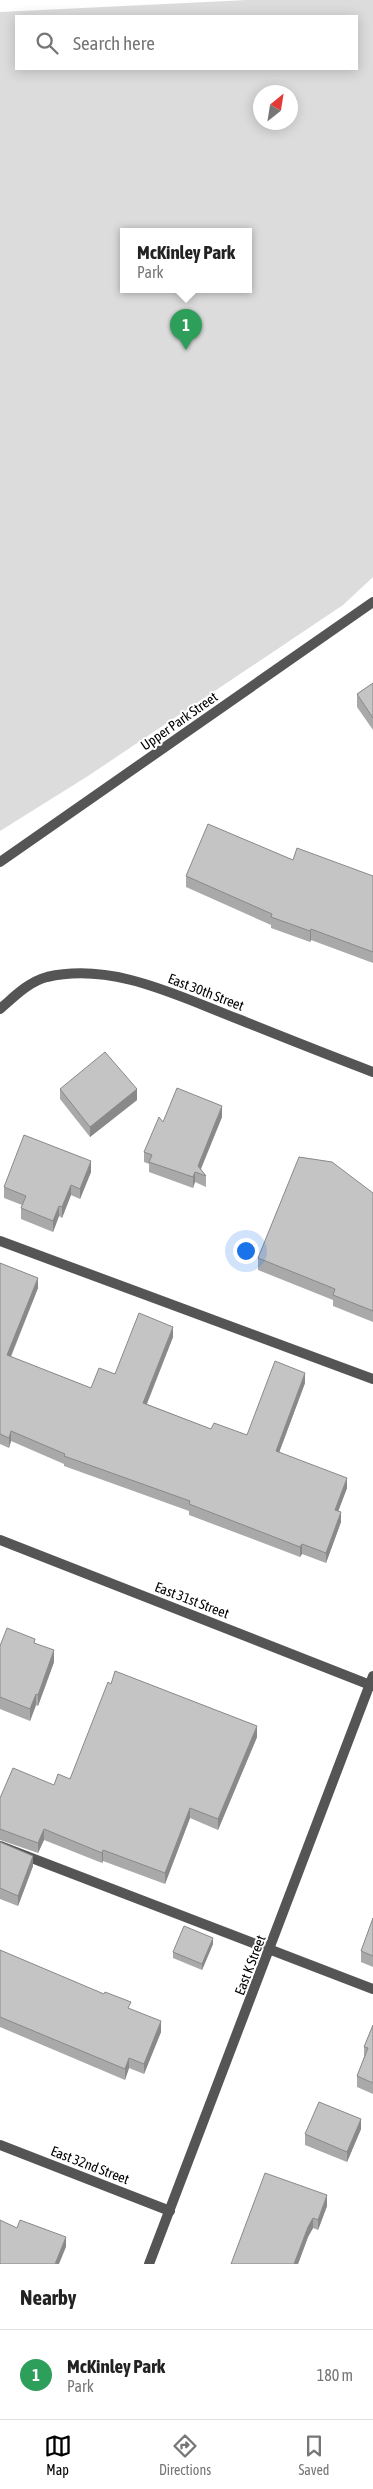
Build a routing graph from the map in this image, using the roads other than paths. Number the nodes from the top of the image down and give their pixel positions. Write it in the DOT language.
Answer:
graph roads {
  1 [pos="373,602"];
  2 [pos="0,862"];
  3 [pos="0,1009"];
  4 [pos="373,1072"];
  5 [pos="0,1241"];
  6 [pos="373,1379"];
  7 [pos="0,1540"];
  8 [pos="372,1682"];
  9 [pos="0,1846"];
  10 [pos="271,1949"];
  11 [pos="373,1990"];
  12 [pos="0,2145"];
  13 [pos="170,2210"];
  14 [pos="149,2264"];
  1 -- 2 [label="street, Upper Park Street"];
  3 -- 4 [label="street, East 30th Street"];
  5 -- 6 [label="street"];
  7 -- 8 [label="street, East 31st Street"];
  8 -- 10 [label="street, East K Street"];
  9 -- 10 [label="street"];
  10 -- 11 [label="street"];
  10 -- 13 [label="street, East K Street"];
  12 -- 13 [label="street, East 32nd Street"];
  13 -- 14 [label="street, East K Street"];
}
